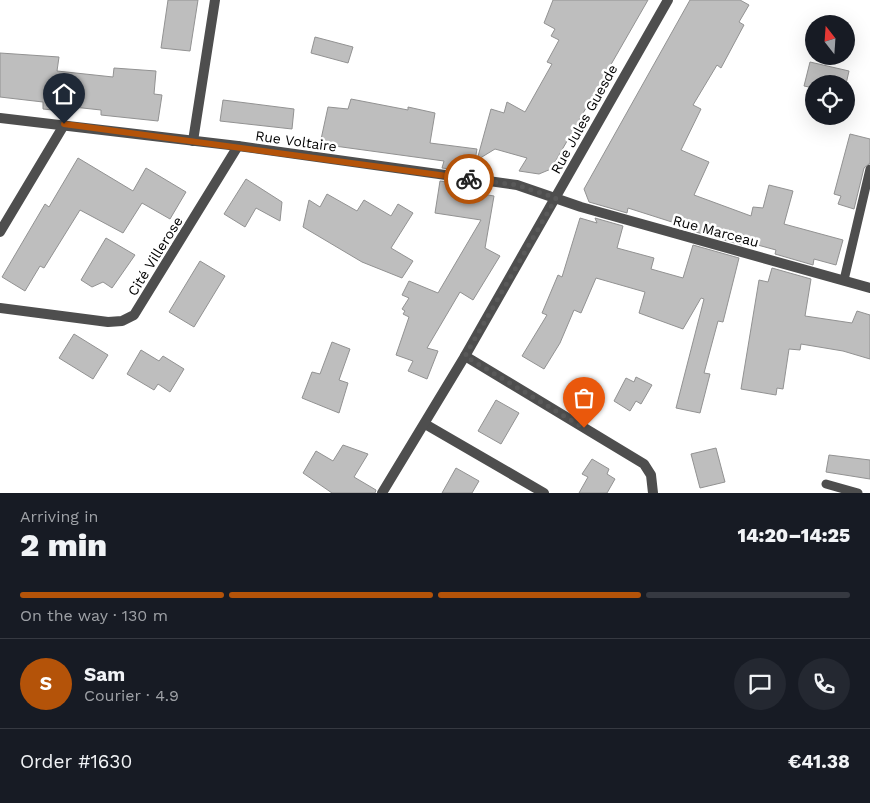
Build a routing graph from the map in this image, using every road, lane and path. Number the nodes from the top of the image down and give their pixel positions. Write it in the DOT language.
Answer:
graph roads {
  1 [pos="215,0"];
  2 [pos="668,0"];
  3 [pos="0,118"];
  4 [pos="64,124"];
  5 [pos="193,141"];
  6 [pos="238,146"];
  7 [pos="870,169"];
  8 [pos="556,198"];
  9 [pos="0,232"];
  10 [pos="844,280"];
  11 [pos="870,288"];
  12 [pos="0,308"];
  13 [pos="465,356"];
  14 [pos="425,424"];
  15 [pos="826,484"];
  16 [pos="382,493"];
  17 [pos="544,493"];
  18 [pos="653,493"];
  19 [pos="858,493"];
  1 -- 5 [label="street"];
  2 -- 8 [label="street, Rue Jules Guesde"];
  3 -- 4 [label="street, Rue Voltaire"];
  4 -- 5 [label="street, Rue Voltaire"];
  4 -- 9 [label="street"];
  5 -- 6 [label="street, Rue Voltaire"];
  6 -- 8 [label="street, Rue Voltaire"];
  6 -- 12 [label="street, Cité Villerose"];
  7 -- 10 [label="lane"];
  8 -- 10 [label="street, Rue Marceau"];
  8 -- 13 [label="street, Rue Jules Guesde"];
  10 -- 11 [label="street, Rue Marceau"];
  13 -- 14 [label="street, Rue Jules Guesde"];
  13 -- 18 [label="street"];
  14 -- 16 [label="street, Rue Jules Guesde"];
  14 -- 17 [label="street"];
  15 -- 19 [label="lane"];
}
